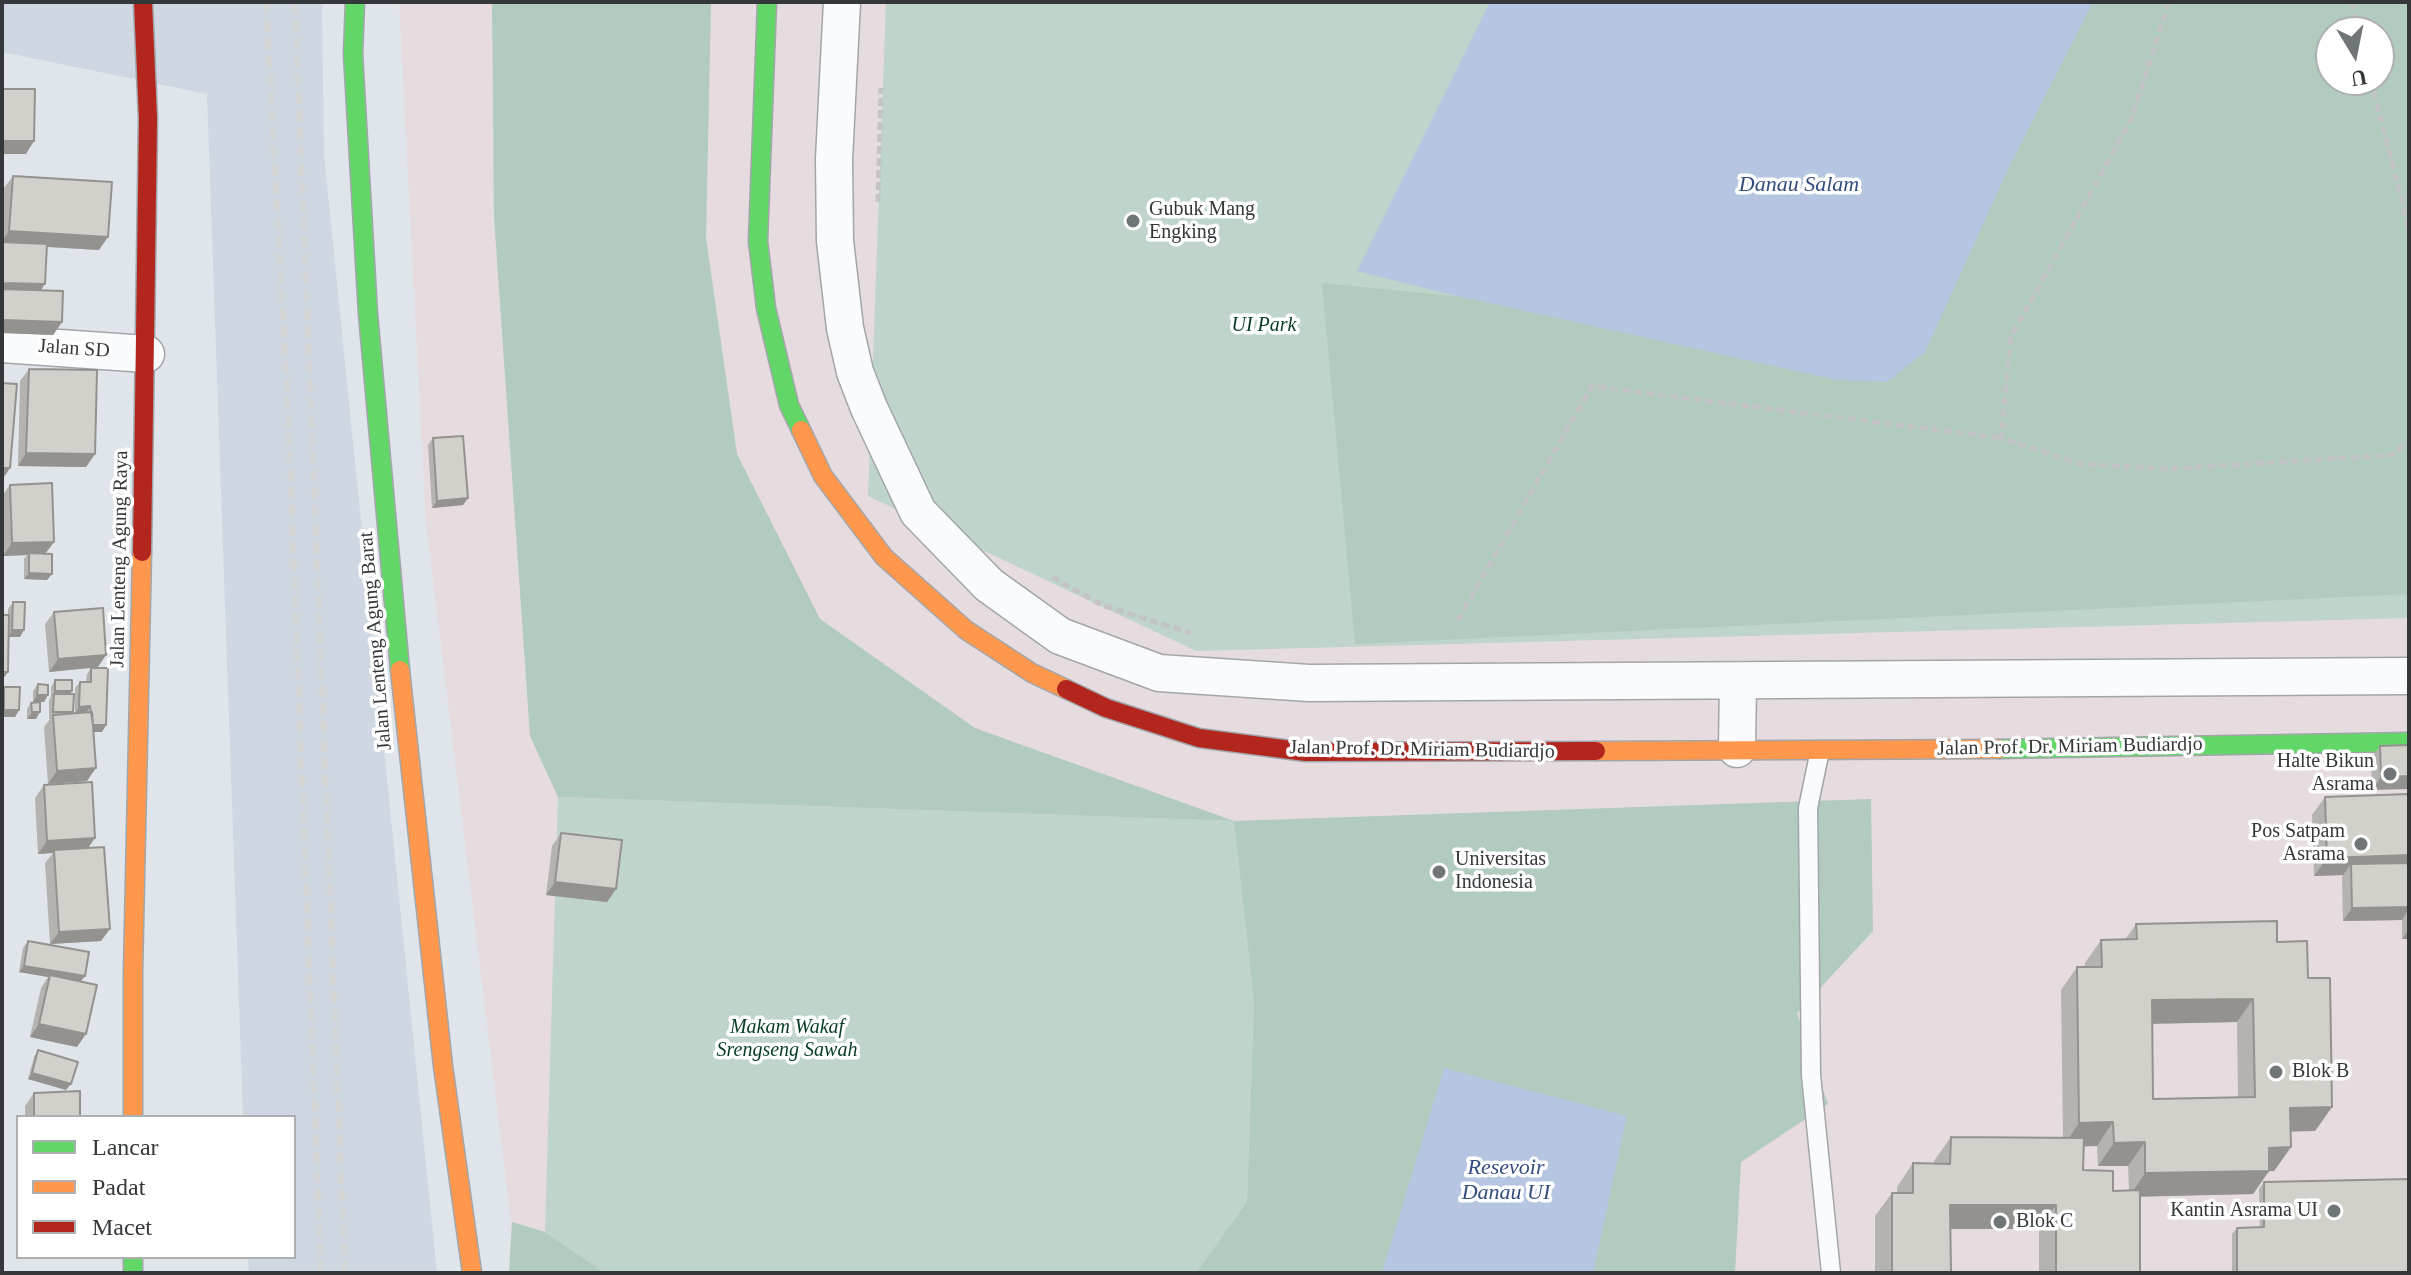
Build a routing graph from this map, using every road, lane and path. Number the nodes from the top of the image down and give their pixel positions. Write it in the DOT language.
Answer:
graph roads {
  1 [pos="143,2"];
  2 [pos="355,2"];
  3 [pos="767,2"];
  4 [pos="842,2"];
  5 [pos="2169,2"];
  6 [pos="881,82"];
  7 [pos="2375,96"];
  8 [pos="878,206"];
  9 [pos="2409,230"];
  10 [pos="2,344"];
  11 [pos="146,354"];
  12 [pos="2001,438"];
  13 [pos="2409,442"];
  14 [pos="1051,576"];
  15 [pos="1458,620"];
  16 [pos="1198,635"];
  17 [pos="2409,676"];
  18 [pos="1738,682"];
  19 [pos="2409,742"];
  20 [pos="1820,748"];
  21 [pos="1737,749"];
  22 [pos="133,1115"];
  23 [pos="472,1273"];
  24 [pos="1831,1273"];
  1 -- 11 [label="main road, Jalan Lenteng Agung Raya"];
  2 -- 23 [label="main road, Jalan Lenteng Agung Barat"];
  3 -- 21 [label="main road, Jalan Prof. Dr. Miriam Budiardjo"];
  4 -- 18 [label="street"];
  5 -- 12 [label="path"];
  6 -- 8 [label="path"];
  7 -- 9 [label="path"];
  10 -- 11 [label="street, Jalan SD"];
  11 -- 22 [label="main road, Jalan Lenteng Agung Raya"];
  12 -- 13 [label="path"];
  12 -- 15 [label="path"];
  14 -- 16 [label="path"];
  17 -- 18 [label="street"];
  18 -- 21 [label="street"];
  19 -- 20 [label="main road, Jalan Prof. Dr. Miriam Budiardjo"];
  20 -- 21 [label="main road, Jalan Prof. Dr. Miriam Budiardjo"];
  20 -- 24 [label="lane"];
}
